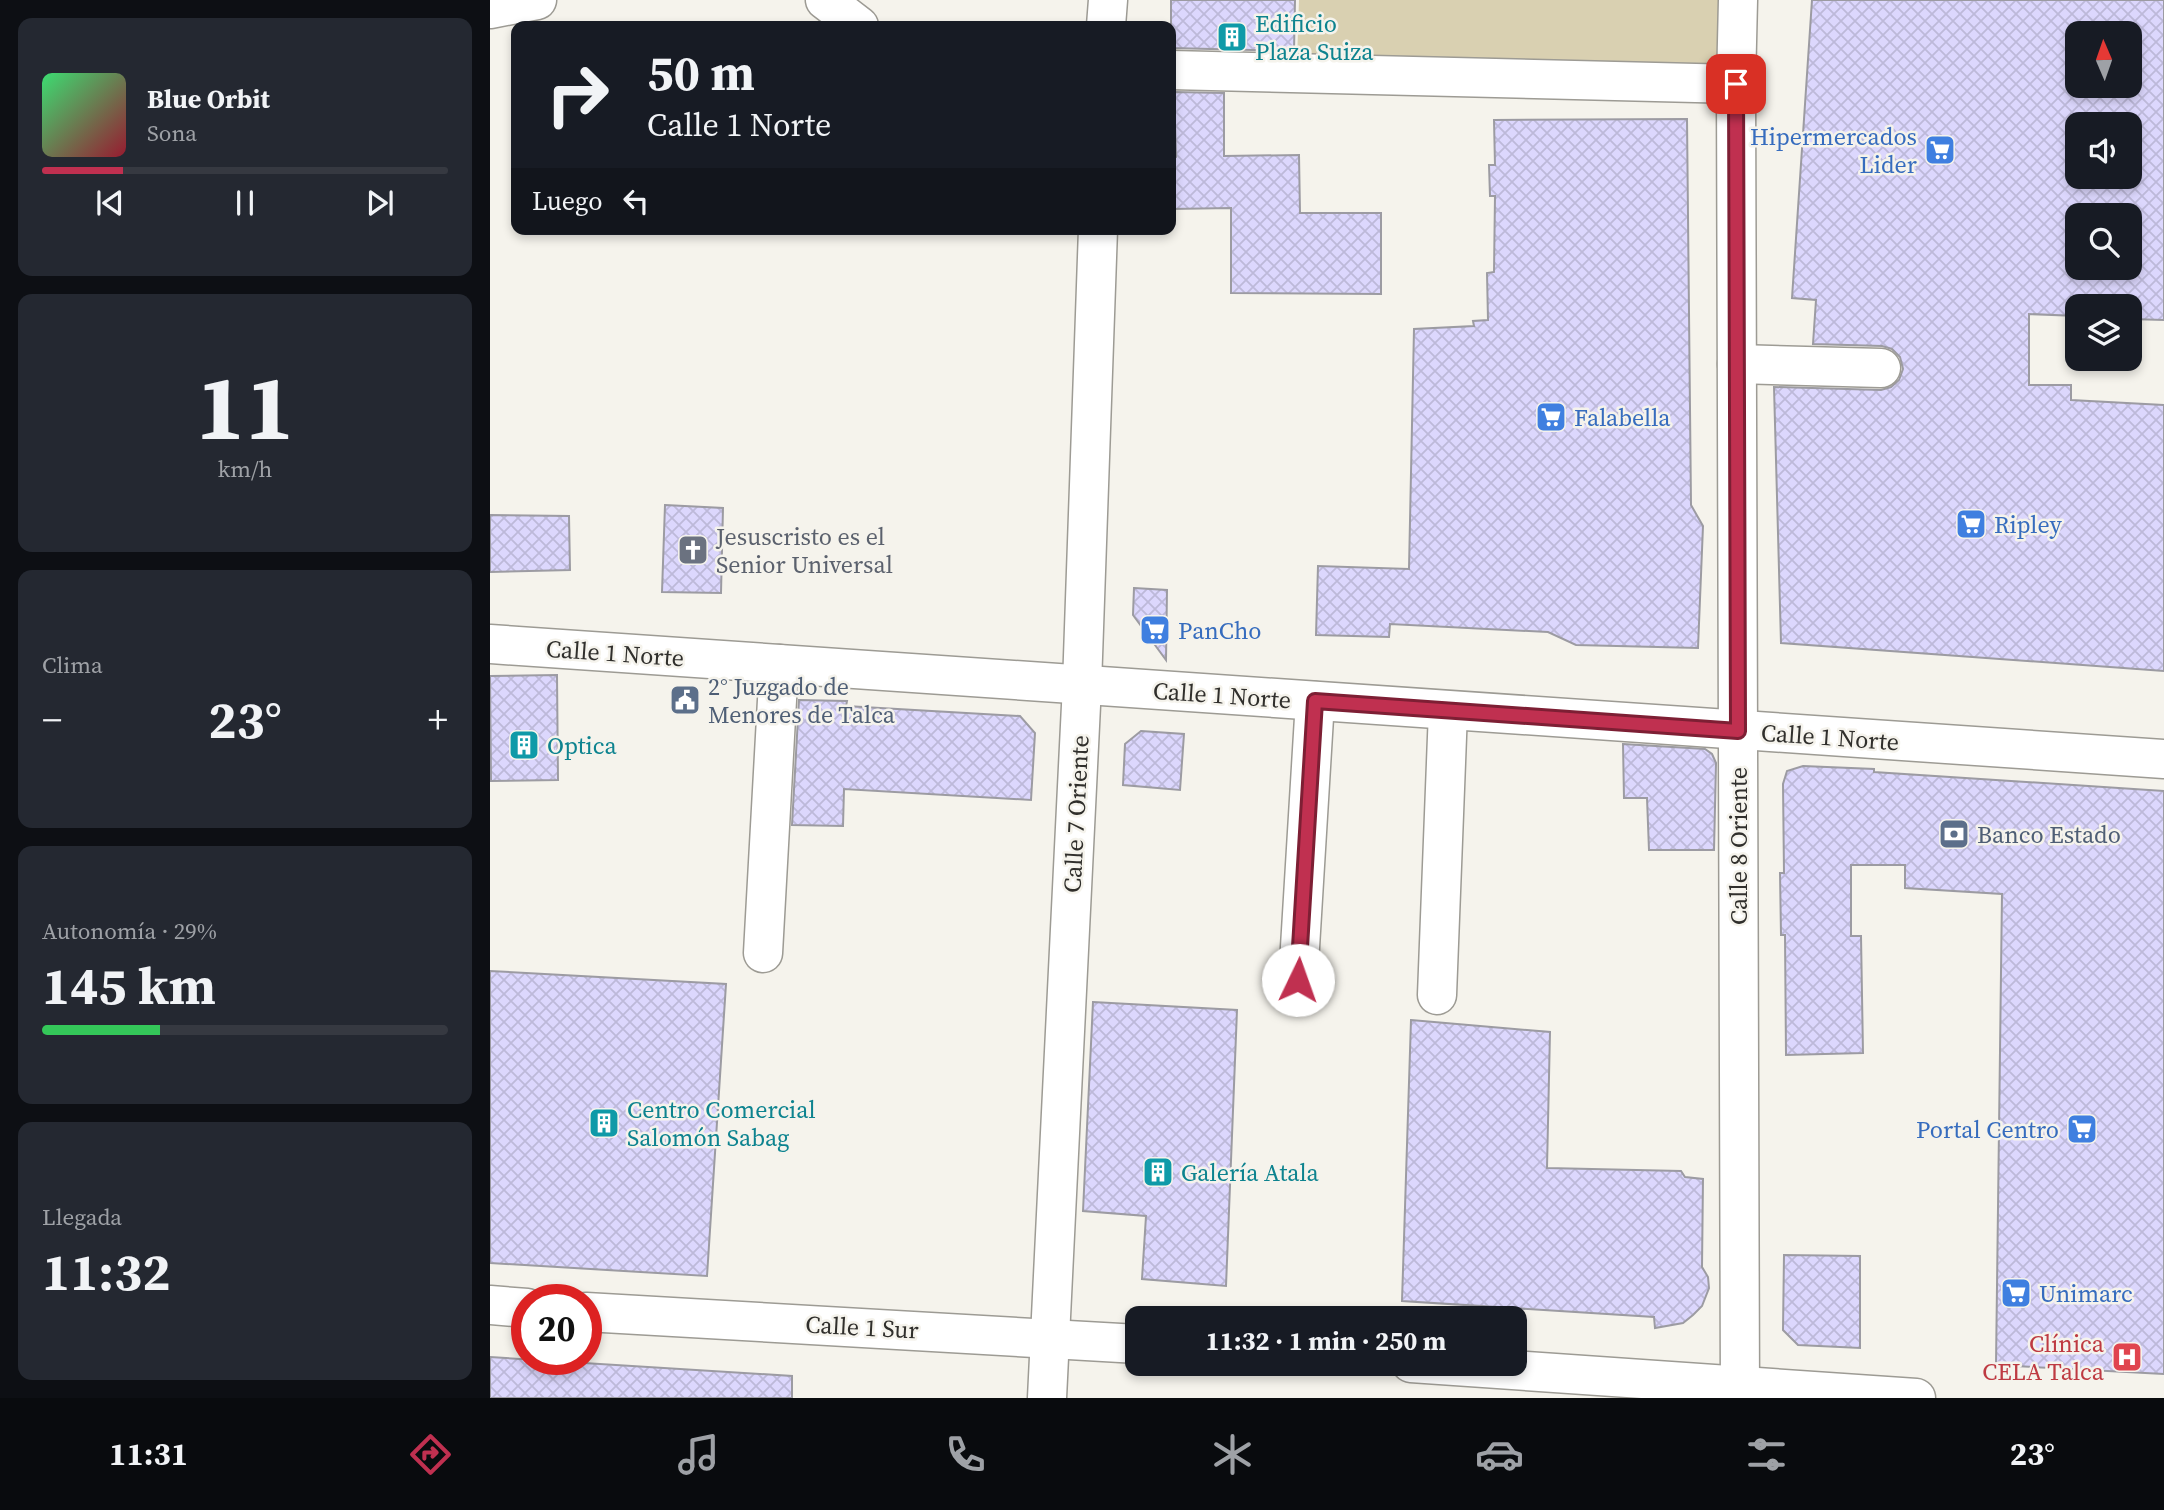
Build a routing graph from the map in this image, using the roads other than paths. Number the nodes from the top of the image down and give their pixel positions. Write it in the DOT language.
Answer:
graph roads {
  1 [pos="537,0"];
  2 [pos="825,0"];
  3 [pos="1108,0"];
  4 [pos="1738,0"];
  5 [pos="490,9"];
  6 [pos="852,21"];
  7 [pos="1106,21"];
  8 [pos="1176,70"];
  9 [pos="1736,84"];
  10 [pos="1098,235"];
  11 [pos="1737,364"];
  12 [pos="1881,368"];
  13 [pos="490,644"];
  14 [pos="779,664"];
  15 [pos="1082,685"];
  16 [pos="1315,701"];
  17 [pos="1448,711"];
  18 [pos="1738,731"];
  19 [pos="2164,759"];
  20 [pos="763,953"];
  21 [pos="1298,980"];
  22 [pos="1437,995"];
  23 [pos="490,1305"];
  24 [pos="511,1307"];
  25 [pos="602,1313"];
  26 [pos="1051,1338"];
  27 [pos="1125,1343"];
  28 [pos="1527,1373"];
  29 [pos="1740,1392"];
  30 [pos="1047,1398"];
  31 [pos="1916,1398"];
  1 -- 5 [label="street"];
  2 -- 6 [label="street"];
  3 -- 7 [label="street"];
  4 -- 9 [label="street, Calle 8 Oriente"];
  8 -- 9 [label="street"];
  9 -- 11 [label="street, Calle 8 Oriente"];
  10 -- 15 [label="street, Calle 7 Oriente"];
  11 -- 12 [label="street"];
  11 -- 18 [label="street, Calle 8 Oriente"];
  13 -- 14 [label="street, Calle 1 Norte"];
  14 -- 15 [label="street, Calle 1 Norte"];
  14 -- 20 [label="street"];
  15 -- 16 [label="street, Calle 1 Norte"];
  15 -- 26 [label="street, Calle 7 Oriente"];
  16 -- 17 [label="street, Calle 1 Norte"];
  16 -- 21 [label="street"];
  17 -- 18 [label="street, Calle 1 Norte"];
  17 -- 22 [label="street"];
  18 -- 19 [label="street, Calle 1 Norte"];
  18 -- 29 [label="street, Calle 8 Oriente"];
  23 -- 24 [label="street"];
  25 -- 26 [label="street, Calle 1 Sur"];
  26 -- 27 [label="street, Calle 1 Sur"];
  26 -- 30 [label="street, Calle 7 Oriente"];
  28 -- 29 [label="street"];
  29 -- 31 [label="street"];
}
